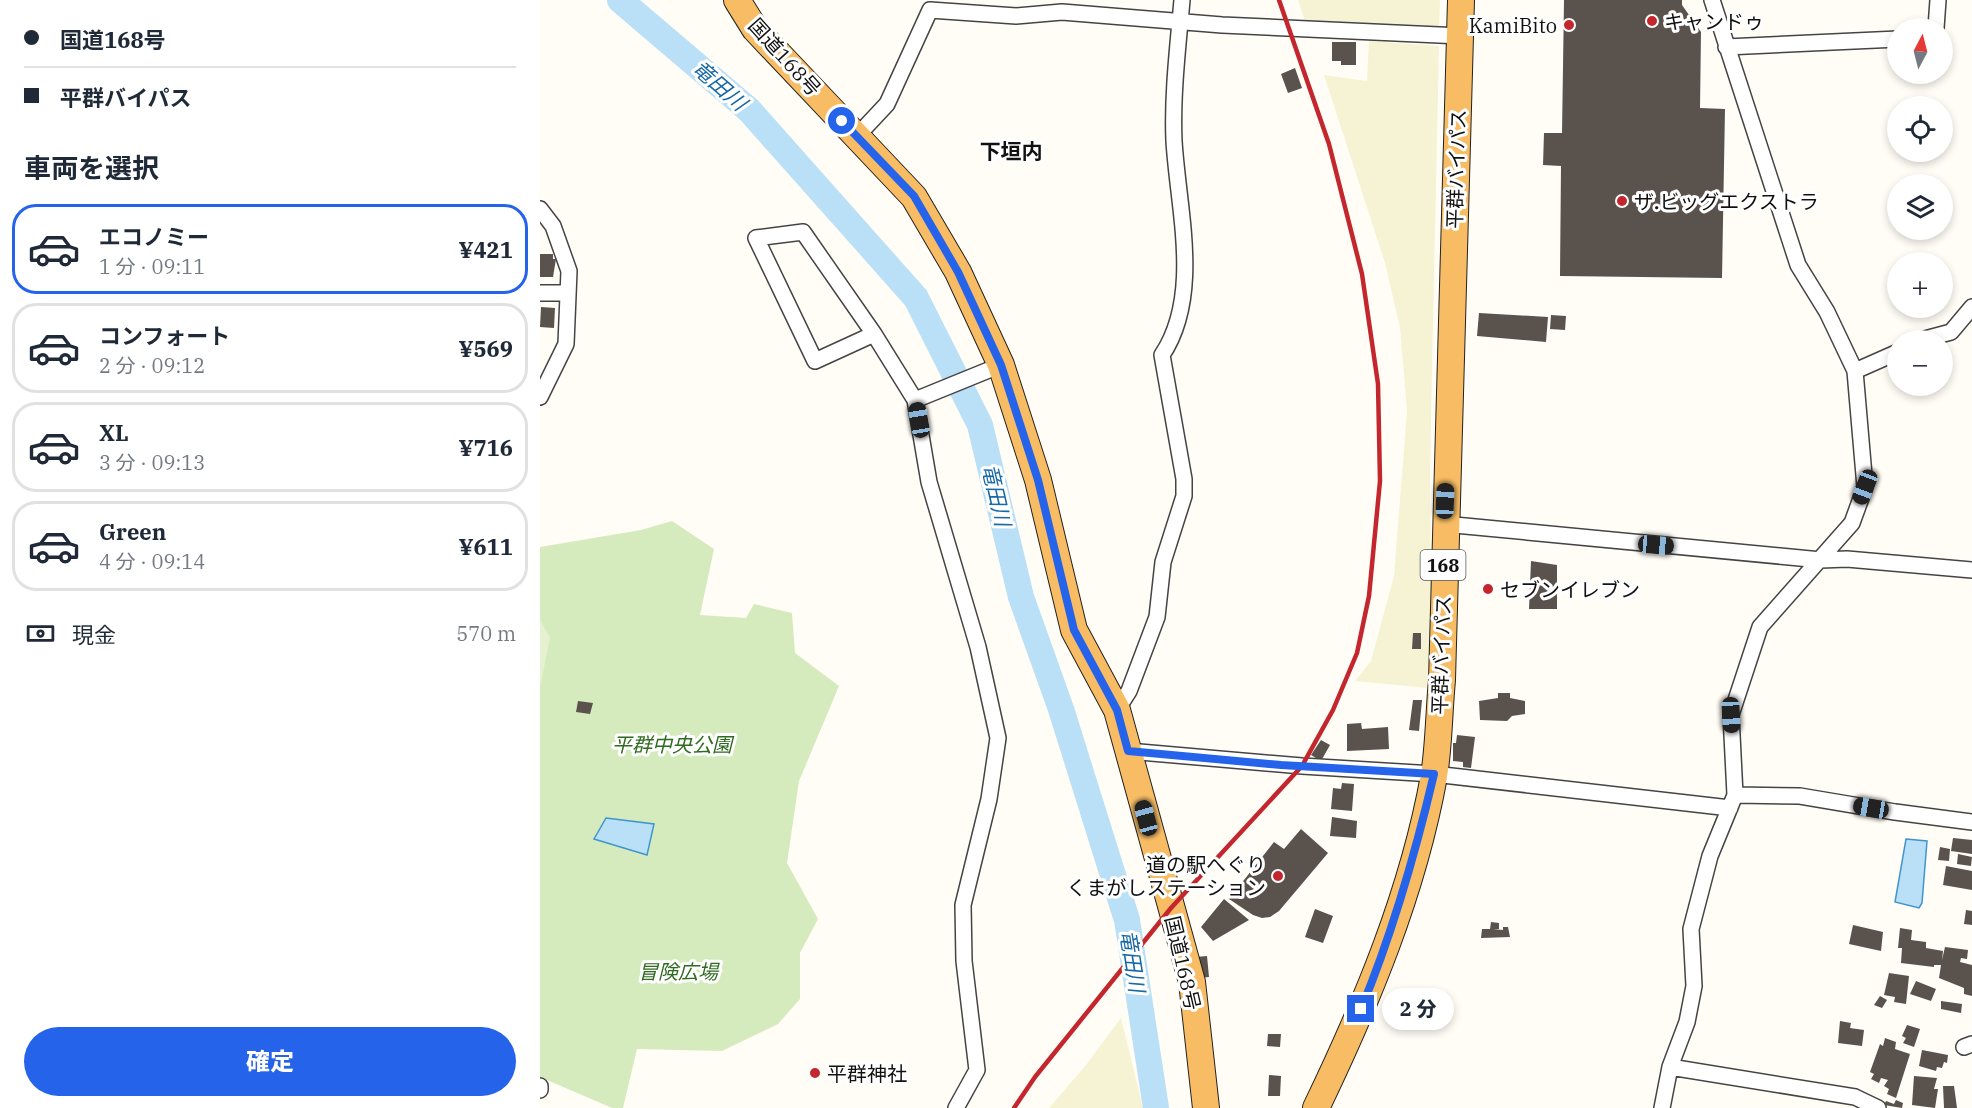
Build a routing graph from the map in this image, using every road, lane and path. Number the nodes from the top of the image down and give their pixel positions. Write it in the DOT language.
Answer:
graph roads {
  1 [pos="737,0"];
  2 [pos="1182,0"];
  3 [pos="1461,0"];
  4 [pos="1712,0"];
  5 [pos="1938,0"];
  6 [pos="1937,18"];
  7 [pos="1179,21"];
  8 [pos="1461,36"];
  9 [pos="1887,39"];
  10 [pos="1726,46"];
  11 [pos="857,136"];
  12 [pos="541,210"];
  13 [pos="540,293"];
  14 [pos="568,293"];
  15 [pos="1972,307"];
  16 [pos="1953,330"];
  17 [pos="874,334"];
  18 [pos="1887,358"];
  19 [pos="1001,365"];
  20 [pos="545,372"];
  21 [pos="1856,373"];
  22 [pos="540,397"];
  23 [pos="915,400"];
  24 [pos="1444,524"];
  25 [pos="1821,560"];
  26 [pos="1972,570"];
  27 [pos="1117,710"];
  28 [pos="1128,751"];
  29 [pos="1434,774"];
  30 [pos="1733,801"];
  31 [pos="1972,822"];
  32 [pos="1670,1067"];
  33 [pos="956,1108"];
  34 [pos="1206,1108"];
  35 [pos="1316,1108"];
  36 [pos="1662,1108"];
  37 [pos="1878,1108"];
  1 -- 11 [label="highway, 国道168号"];
  2 -- 7 [label="street"];
  3 -- 8 [label="highway, 平群バイパス / 168"];
  4 -- 10 [label="street"];
  5 -- 6 [label="street"];
  7 -- 8 [label="street"];
  7 -- 11 [label="street"];
  7 -- 27 [label="street"];
  8 -- 24 [label="highway, 平群バイパス / 168"];
  9 -- 10 [label="street"];
  10 -- 21 [label="street"];
  11 -- 19 [label="highway, 国道168号"];
  12 -- 14 [label="street"];
  13 -- 14 [label="street"];
  14 -- 20 [label="street"];
  15 -- 16 [label="street"];
  17 -- 17 [label="street"];
  17 -- 23 [label="street"];
  18 -- 21 [label="street"];
  19 -- 23 [label="street"];
  19 -- 27 [label="highway, 国道168号"];
  20 -- 22 [label="street"];
  21 -- 25 [label="street"];
  23 -- 33 [label="street"];
  24 -- 25 [label="street"];
  24 -- 29 [label="highway, 平群バイパス / 168"];
  25 -- 26 [label="street"];
  25 -- 30 [label="street"];
  27 -- 28 [label="highway, 国道168号"];
  28 -- 29 [label="street"];
  28 -- 34 [label="highway, 国道168号"];
  29 -- 30 [label="street"];
  29 -- 35 [label="highway, 平群バイパス / 168"];
  30 -- 31 [label="street"];
  30 -- 32 [label="street"];
  32 -- 36 [label="street"];
  32 -- 37 [label="street"];
}
